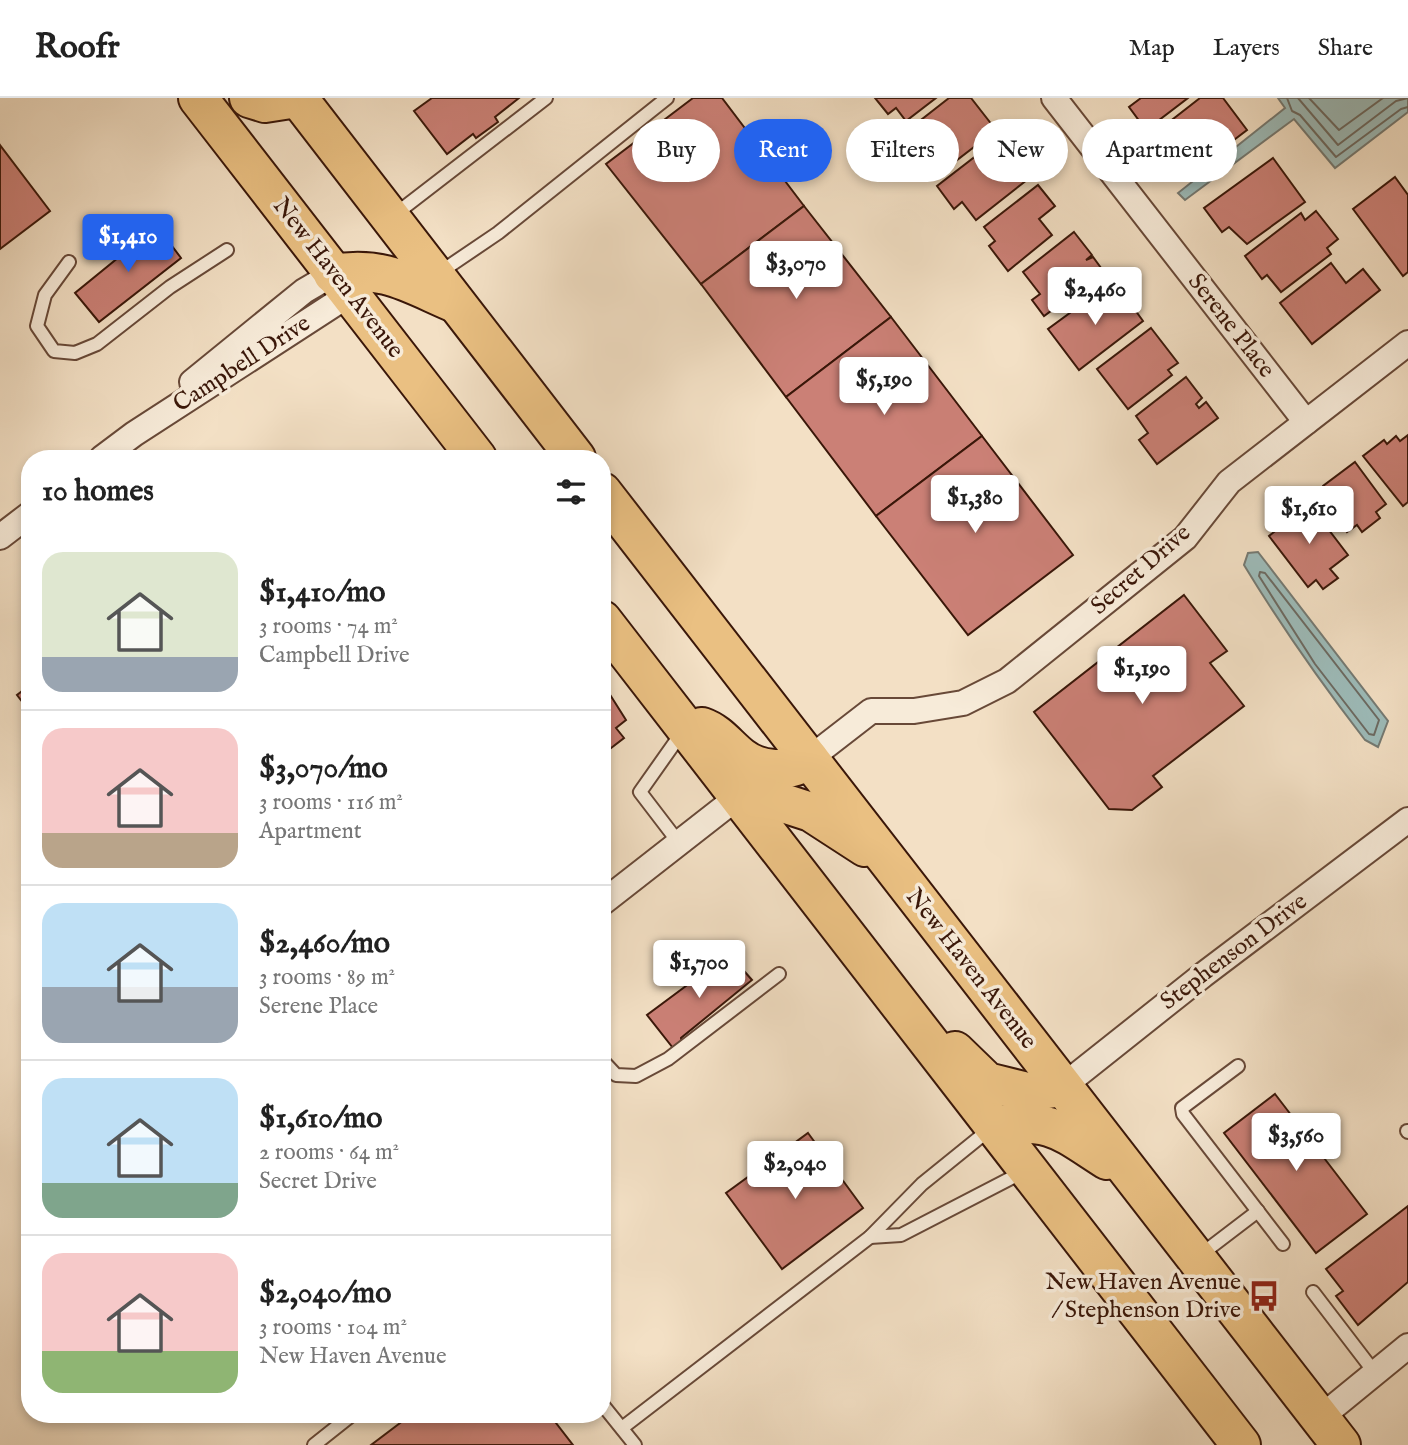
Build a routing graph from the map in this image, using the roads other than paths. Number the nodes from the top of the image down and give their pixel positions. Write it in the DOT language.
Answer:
graph roads {
  1 [pos="198,98"];
  2 [pos="249,98"];
  3 [pos="297,98"];
  4 [pos="546,98"];
  5 [pos="667,98"];
  6 [pos="1054,98"];
  7 [pos="390,218"];
  8 [pos="227,250"];
  9 [pos="69,262"];
  10 [pos="342,284"];
  11 [pos="446,290"];
  12 [pos="1408,343"];
  13 [pos="1306,422"];
  14 [pos="113,450"];
  15 [pos="471,450"];
  16 [pos="570,450"];
  17 [pos="611,504"];
  18 [pos="21,521"];
  19 [pos="0,537"];
  20 [pos="611,632"];
  21 [pos="685,727"];
  22 [pos="809,759"];
  23 [pos="738,796"];
  24 [pos="1408,820"];
  25 [pos="679,843"];
  26 [pos="891,864"];
  27 [pos="611,896"];
  28 [pos="874,971"];
  29 [pos="779,974"];
  30 [pos="1238,1066"];
  31 [pos="611,1069"];
  32 [pos="1062,1087"];
  33 [pos="994,1125"];
  34 [pos="1028,1169"];
  35 [pos="1130,1174"];
  36 [pos="1258,1211"];
  37 [pos="870,1237"];
  38 [pos="1283,1244"];
  39 [pos="1196,1258"];
  40 [pos="1313,1293"];
  41 [pos="1408,1346"];
  42 [pos="1376,1373"];
  43 [pos="611,1415"];
  44 [pos="342,1423"];
  45 [pos="622,1428"];
  46 [pos="1331,1431"];
  47 [pos="314,1445"];
  48 [pos="635,1445"];
  49 [pos="1241,1445"];
  1 -- 10 [label="main road, New Haven Avenue"];
  2 -- 3 [label="main road"];
  3 -- 7 [label="main road"];
  4 -- 7 [label="lane"];
  5 -- 11 [label="lane"];
  6 -- 13 [label="street, Serene Place"];
  7 -- 11 [label="main road"];
  8 -- 9 [label="lane"];
  10 -- 11 [label="main road"];
  10 -- 14 [label="street, Campbell Drive"];
  10 -- 15 [label="main road, New Haven Avenue"];
  11 -- 16 [label="main road"];
  12 -- 13 [label="street, Secret Drive"];
  13 -- 22 [label="street, Secret Drive"];
  17 -- 22 [label="main road, New Haven Avenue"];
  18 -- 19 [label="street"];
  20 -- 21 [label="main road"];
  21 -- 22 [label="main road"];
  21 -- 23 [label="main road"];
  21 -- 25 [label="lane"];
  22 -- 26 [label="main road, New Haven Avenue"];
  23 -- 25 [label="street"];
  23 -- 26 [label="main road"];
  23 -- 28 [label="main road"];
  24 -- 32 [label="street, Stephenson Drive"];
  25 -- 27 [label="street"];
  26 -- 32 [label="main road, New Haven Avenue"];
  28 -- 32 [label="main road"];
  28 -- 33 [label="main road"];
  29 -- 31 [label="lane"];
  30 -- 36 [label="lane"];
  32 -- 35 [label="main road, New Haven Avenue"];
  33 -- 34 [label="main road"];
  33 -- 35 [label="main road"];
  33 -- 37 [label="lane"];
  34 -- 37 [label="lane"];
  34 -- 49 [label="main road"];
  35 -- 39 [label="main road, New Haven Avenue"];
  36 -- 38 [label="lane"];
  36 -- 39 [label="lane"];
  37 -- 45 [label="lane"];
  39 -- 46 [label="main road, New Haven Avenue"];
  40 -- 42 [label="lane"];
  41 -- 42 [label="street"];
  42 -- 46 [label="street"];
  43 -- 45 [label="lane"];
  44 -- 47 [label="lane"];
  45 -- 48 [label="lane"];
}
